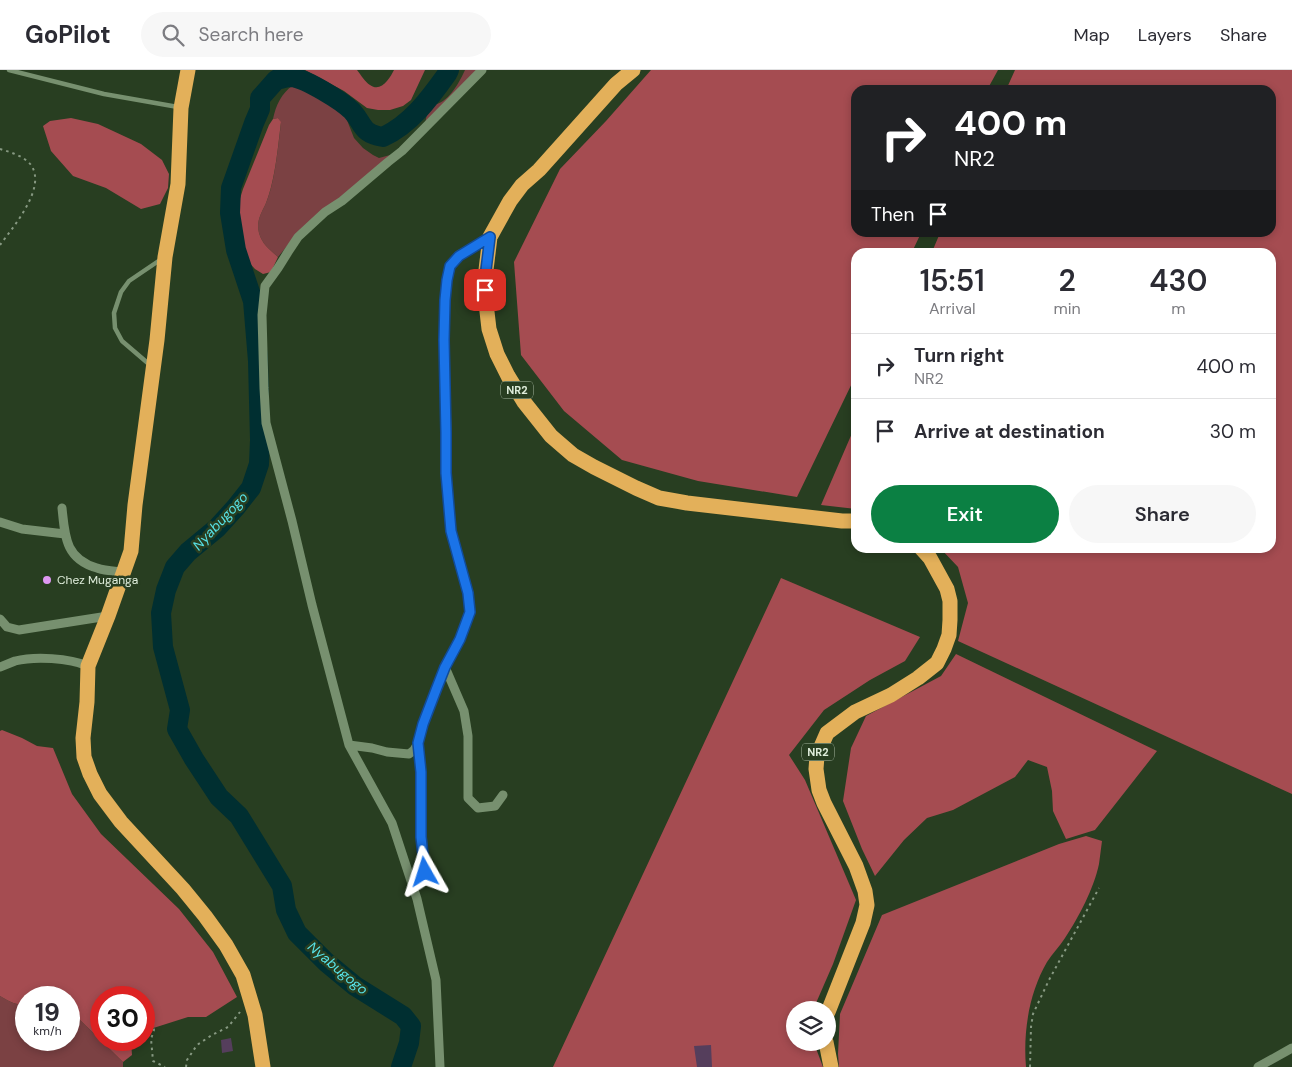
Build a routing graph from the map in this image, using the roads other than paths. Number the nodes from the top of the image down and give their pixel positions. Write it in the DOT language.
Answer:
graph roads {
  1 [pos="9,70"];
  2 [pos="188,70"];
  3 [pos="482,70"];
  4 [pos="633,70"];
  5 [pos="181,108"];
  6 [pos="490,237"];
  7 [pos="165,257"];
  8 [pos="153,367"];
  9 [pos="62,508"];
  10 [pos="851,521"];
  11 [pos="0,522"];
  12 [pos="65,534"];
  13 [pos="925,553"];
  14 [pos="124,572"];
  15 [pos="108,616"];
  16 [pos="0,619"];
  17 [pos="88,666"];
  18 [pos="0,667"];
  19 [pos="445,667"];
  20 [pos="418,743"];
  21 [pos="349,745"];
  22 [pos="503,795"];
  23 [pos="425,872"];
  24 [pos="832,1001"];
  25 [pos="1292,1048"];
  26 [pos="828,1051"];
  27 [pos="263,1067"];
  28 [pos="440,1067"];
  29 [pos="831,1067"];
  30 [pos="1258,1067"];
  1 -- 5 [label="lane"];
  2 -- 5 [label="highway"];
  3 -- 21 [label="street"];
  4 -- 6 [label="highway, NR2 / NR2"];
  5 -- 7 [label="highway"];
  6 -- 10 [label="highway, NR2 / NR2"];
  6 -- 19 [label="street"];
  7 -- 8 [label="highway"];
  7 -- 8 [label="lane"];
  8 -- 14 [label="highway"];
  9 -- 12 [label="street"];
  11 -- 12 [label="street"];
  12 -- 14 [label="street"];
  13 -- 24 [label="highway, NR2 / NR2"];
  14 -- 15 [label="highway"];
  15 -- 16 [label="street"];
  15 -- 17 [label="highway"];
  17 -- 18 [label="street"];
  17 -- 27 [label="highway"];
  19 -- 20 [label="street"];
  19 -- 22 [label="street"];
  20 -- 21 [label="street"];
  20 -- 23 [label="street"];
  21 -- 28 [label="street"];
  25 -- 30 [label="street"];
  26 -- 29 [label="highway"];
}
